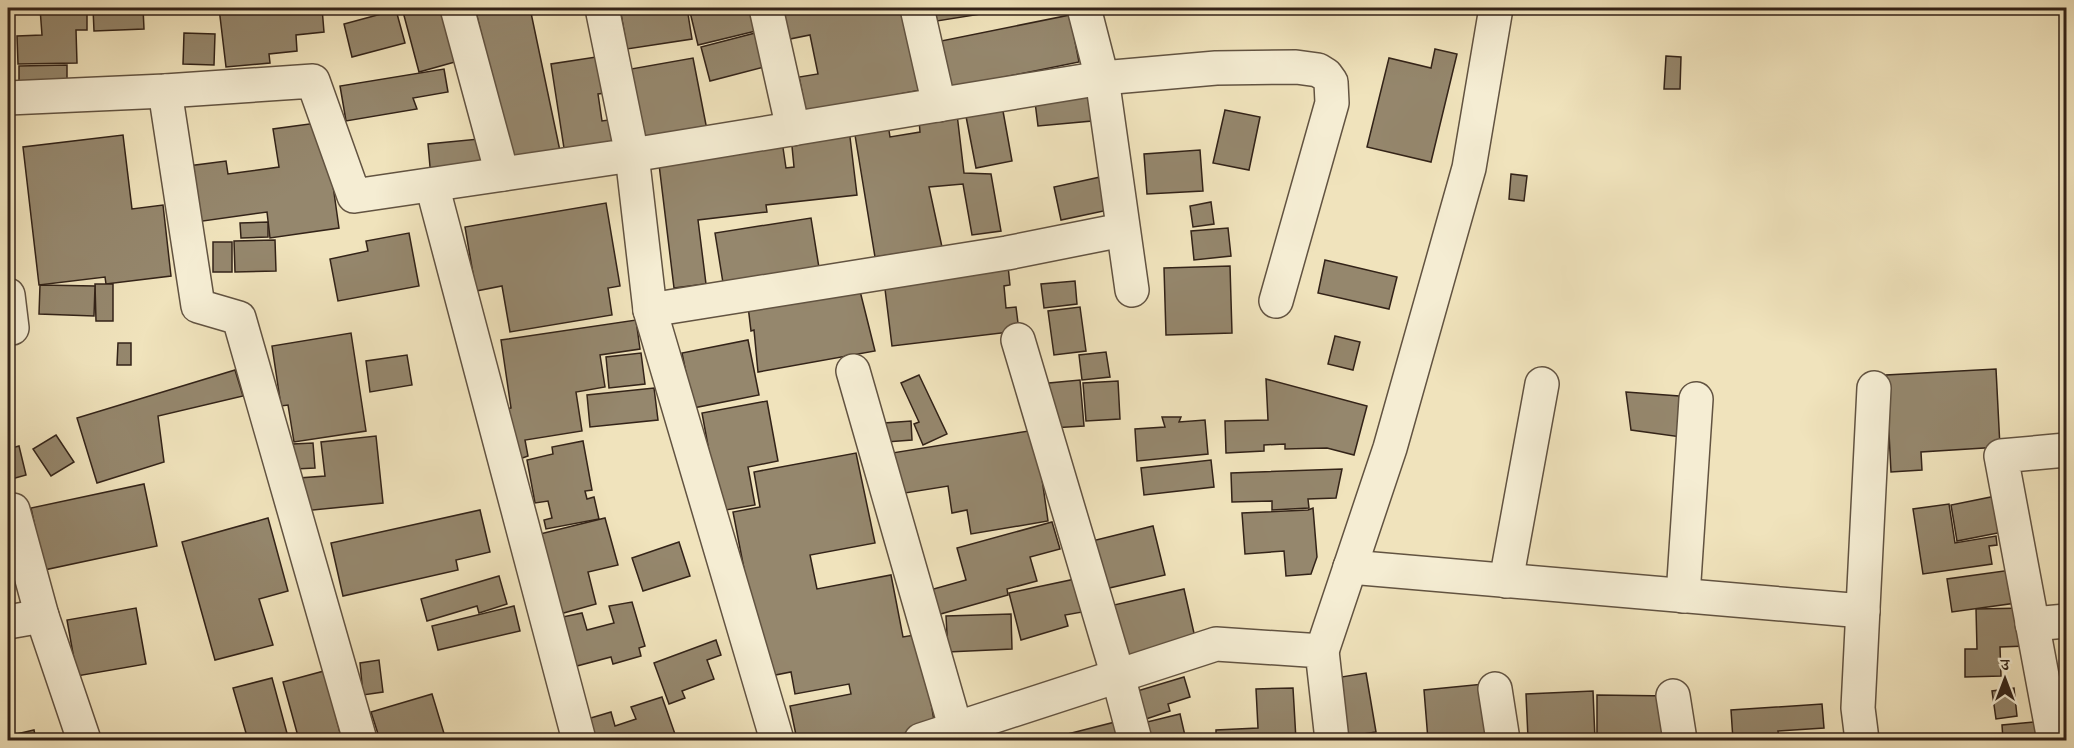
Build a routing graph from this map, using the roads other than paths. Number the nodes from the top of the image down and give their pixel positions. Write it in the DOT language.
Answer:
graph roads {
  1 [pos="457,8"];
  2 [pos="602,8"];
  3 [pos="766,8"];
  4 [pos="917,8"];
  5 [pos="1084,8"];
  6 [pos="1496,8"];
  7 [pos="1102,78"];
  8 [pos="165,91"];
  9 [pos="8,98"];
  10 [pos="939,105"];
  11 [pos="793,129"];
  12 [pos="632,155"];
  13 [pos="502,174"];
  14 [pos="432,185"];
  15 [pos="1122,230"];
  16 [pos="1132,290"];
  17 [pos="8,295"];
  18 [pos="1276,302"];
  19 [pos="650,310"];
  20 [pos="12,328"];
  21 [pos="1018,340"];
  22 [pos="853,371"];
  23 [pos="1542,384"];
  24 [pos="1874,388"];
  25 [pos="1696,399"];
  26 [pos="2067,450"];
  27 [pos="13,510"];
  28 [pos="1350,567"];
  29 [pos="1506,581"];
  30 [pos="1683,596"];
  31 [pos="1863,610"];
  32 [pos="42,616"];
  33 [pos="2067,621"];
  34 [pos="8,622"];
  35 [pos="2032,624"];
  36 [pos="1322,651"];
  37 [pos="1118,676"];
  38 [pos="1495,689"];
  39 [pos="1673,696"];
  40 [pos="957,735"];
  41 [pos="84,741"];
  42 [pos="360,741"];
  43 [pos="579,741"];
  44 [pos="777,741"];
  45 [pos="921,741"];
  46 [pos="1135,741"];
  47 [pos="1332,741"];
  48 [pos="1503,741"];
  49 [pos="1680,741"];
  50 [pos="1862,741"];
  51 [pos="2054,741"];
  1 -- 13 [label="street"];
  2 -- 12 [label="street"];
  3 -- 11 [label="street"];
  4 -- 10 [label="street"];
  5 -- 7 [label="street"];
  6 -- 28 [label="street"];
  7 -- 10 [label="street"];
  7 -- 15 [label="street"];
  7 -- 18 [label="street"];
  8 -- 9 [label="street"];
  8 -- 14 [label="street"];
  8 -- 42 [label="street"];
  10 -- 11 [label="street"];
  11 -- 12 [label="street"];
  12 -- 13 [label="street"];
  12 -- 19 [label="street"];
  13 -- 14 [label="street"];
  14 -- 43 [label="street"];
  15 -- 16 [label="street"];
  15 -- 19 [label="street"];
  17 -- 20 [label="street"];
  19 -- 44 [label="street"];
  21 -- 37 [label="street"];
  22 -- 40 [label="street"];
  23 -- 29 [label="street"];
  24 -- 31 [label="street"];
  25 -- 30 [label="street"];
  26 -- 35 [label="street"];
  27 -- 32 [label="street"];
  28 -- 29 [label="street"];
  28 -- 36 [label="street"];
  29 -- 30 [label="street"];
  30 -- 31 [label="street"];
  31 -- 50 [label="street"];
  32 -- 34 [label="street"];
  32 -- 41 [label="street"];
  33 -- 35 [label="street"];
  35 -- 51 [label="street"];
  36 -- 37 [label="street"];
  36 -- 47 [label="street"];
  37 -- 40 [label="street"];
  37 -- 46 [label="street"];
  38 -- 48 [label="street"];
  39 -- 49 [label="street"];
  40 -- 45 [label="street"];
}
